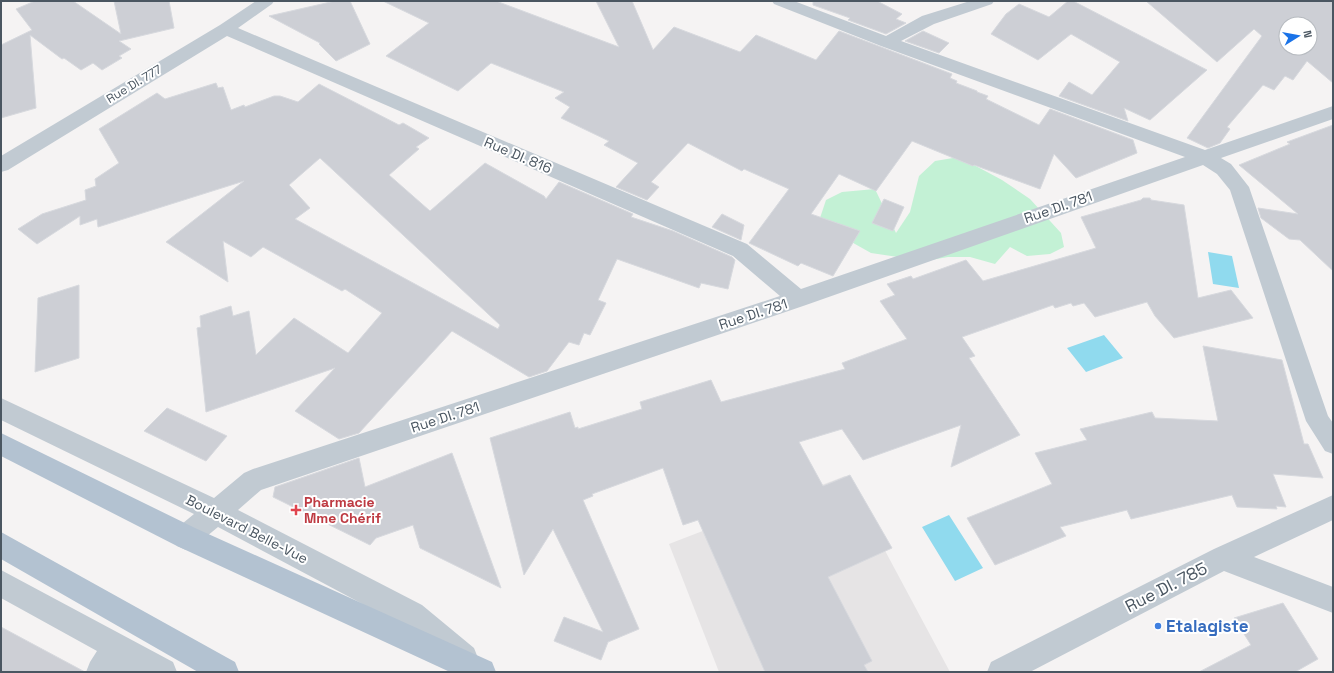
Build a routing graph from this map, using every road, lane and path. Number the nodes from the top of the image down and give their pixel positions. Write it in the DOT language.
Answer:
graph roads {
  1 [pos="266,1"];
  2 [pos="780,1"];
  3 [pos="986,1"];
  4 [pos="226,29"];
  5 [pos="887,42"];
  6 [pos="1333,112"];
  7 [pos="1203,156"];
  8 [pos="1,165"];
  9 [pos="798,299"];
  10 [pos="1,409"];
  11 [pos="1333,443"];
  12 [pos="1,444"];
  13 [pos="1333,506"];
  14 [pos="216,512"];
  15 [pos="186,537"];
  16 [pos="1,545"];
  17 [pos="1222,558"];
  18 [pos="1,583"];
  19 [pos="1333,600"];
  20 [pos="124,658"];
  21 [pos="480,671"];
  22 [pos="100,672"];
  23 [pos="163,672"];
  24 [pos="225,672"];
  25 [pos="1001,672"];
  1 -- 4 [label="street, Rue DI. 777"];
  2 -- 5 [label="street"];
  3 -- 5 [label="street"];
  4 -- 8 [label="street, Rue DI. 777"];
  4 -- 9 [label="street, Rue DI. 816"];
  5 -- 7 [label="street"];
  6 -- 7 [label="street, Rue DI. 781"];
  7 -- 9 [label="street, Rue DI. 781"];
  7 -- 11 [label="street"];
  9 -- 14 [label="street, Rue DI. 781"];
  10 -- 14 [label="street, Boulevard Belle-Vue"];
  12 -- 15 [label="main road, Boulevard Belle-Vue"];
  13 -- 17 [label="street, Rue DI. 785"];
  14 -- 15 [label="street, Rue DI. 781"];
  14 -- 21 [label="street, Boulevard Belle-Vue"];
  15 -- 21 [label="main road, Boulevard Belle-Vue"];
  16 -- 24 [label="main road"];
  17 -- 19 [label="street"];
  17 -- 25 [label="street, Rue DI. 785"];
  18 -- 20 [label="street"];
  20 -- 22 [label="street"];
  20 -- 23 [label="street"];
}
